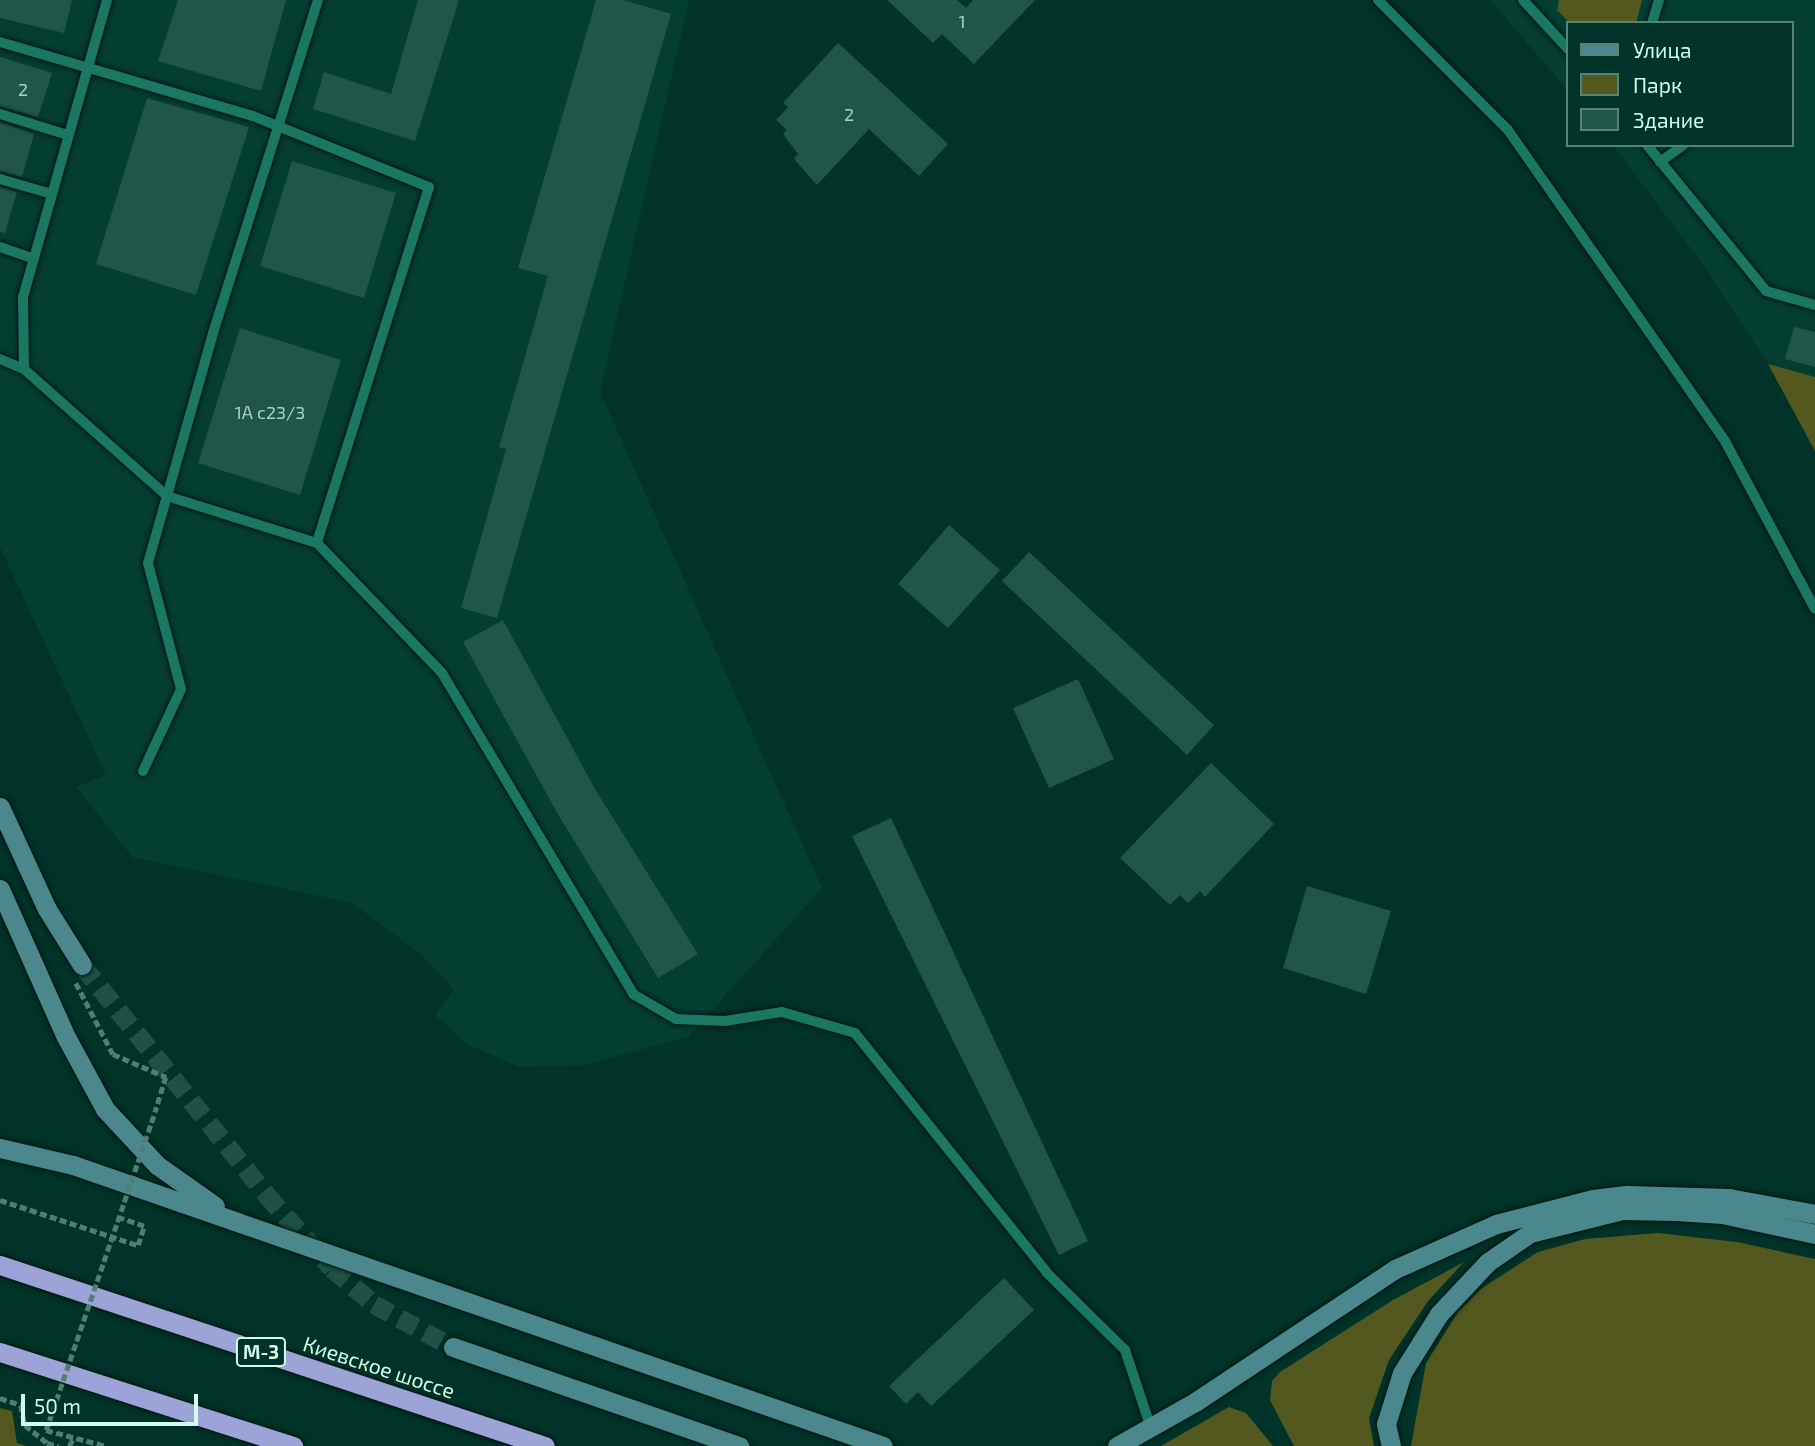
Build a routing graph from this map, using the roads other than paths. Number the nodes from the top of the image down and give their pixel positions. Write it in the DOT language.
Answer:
graph roads {
  1 [pos="107,0"];
  2 [pos="318,0"];
  3 [pos="1378,0"];
  4 [pos="1523,0"];
  5 [pos="1659,0"];
  6 [pos="1654,21"];
  7 [pos="0,42"];
  8 [pos="1566,47"];
  9 [pos="87,67"];
  10 [pos="0,114"];
  11 [pos="278,126"];
  12 [pos="68,135"];
  13 [pos="1649,147"];
  14 [pos="1680,147"];
  15 [pos="1660,162"];
  16 [pos="0,179"];
  17 [pos="52,194"];
  18 [pos="0,247"];
  19 [pos="34,259"];
  20 [pos="1815,305"];
  21 [pos="0,359"];
  22 [pos="24,369"];
  23 [pos="167,496"];
  24 [pos="317,544"];
  25 [pos="1815,609"];
  26 [pos="143,771"];
  27 [pos="0,807"];
  28 [pos="0,889"];
  29 [pos="78,972"];
  30 [pos="0,1148"];
  31 [pos="1815,1214"];
  32 [pos="246,1225"];
  33 [pos="1815,1234"];
  34 [pos="0,1265"];
  35 [pos="453,1347"];
  36 [pos="0,1352"];
  37 [pos="1151,1428"];
  38 [pos="293,1446"];
  39 [pos="545,1446"];
  40 [pos="739,1446"];
  41 [pos="883,1446"];
  42 [pos="1117,1446"];
  43 [pos="1391,1446"];
  1 -- 9 [label="lane"];
  2 -- 11 [label="lane"];
  3 -- 25 [label="lane"];
  4 -- 8 [label="lane"];
  5 -- 6 [label="lane"];
  7 -- 9 [label="lane"];
  9 -- 11 [label="lane"];
  9 -- 12 [label="lane"];
  10 -- 12 [label="lane"];
  11 -- 23 [label="lane"];
  11 -- 24 [label="lane"];
  12 -- 17 [label="lane"];
  13 -- 15 [label="lane"];
  14 -- 15 [label="lane"];
  15 -- 20 [label="lane"];
  16 -- 17 [label="lane"];
  17 -- 19 [label="lane"];
  18 -- 19 [label="lane"];
  19 -- 22 [label="lane"];
  21 -- 22 [label="lane"];
  22 -- 23 [label="lane"];
  23 -- 24 [label="lane"];
  23 -- 26 [label="lane"];
  24 -- 37 [label="lane"];
  27 -- 29 [label="main road"];
  28 -- 32 [label="main road"];
  30 -- 32 [label="main road"];
  31 -- 37 [label="main road"];
  32 -- 41 [label="main road"];
  33 -- 43 [label="main road"];
  34 -- 39 [label="highway, Киевское шоссе / М-3"];
  35 -- 40 [label="main road"];
  36 -- 38 [label="highway"];
  37 -- 42 [label="main road"];
}
